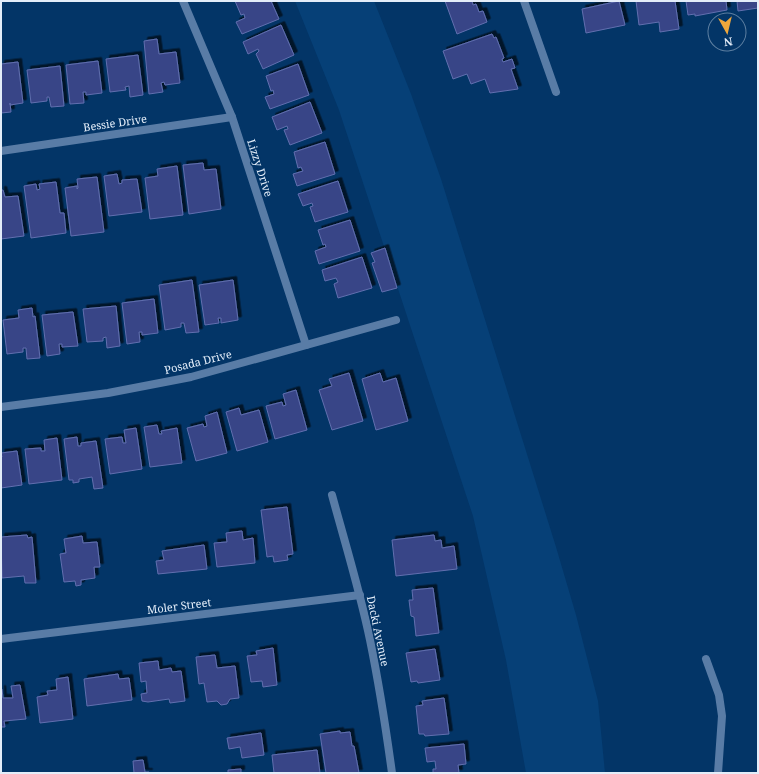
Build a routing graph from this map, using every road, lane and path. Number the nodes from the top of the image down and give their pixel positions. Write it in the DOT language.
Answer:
graph roads {
  1 [pos="183,1"];
  2 [pos="524,1"];
  3 [pos="556,92"];
  4 [pos="232,118"];
  5 [pos="1,151"];
  6 [pos="396,320"];
  7 [pos="306,345"];
  8 [pos="1,407"];
  9 [pos="332,495"];
  10 [pos="360,595"];
  11 [pos="1,639"];
  12 [pos="706,659"];
  13 [pos="392,773"];
  14 [pos="718,773"];
  1 -- 4 [label="street, Lizzy Drive"];
  2 -- 3 [label="street"];
  4 -- 5 [label="street, Bessie Drive"];
  4 -- 7 [label="street, Lizzy Drive"];
  6 -- 7 [label="street, Posada Drive"];
  7 -- 8 [label="street, Posada Drive"];
  9 -- 10 [label="street, Dacki Avenue"];
  10 -- 11 [label="street, Moler Street"];
  10 -- 13 [label="street, Dacki Avenue"];
  12 -- 14 [label="street"];
}
